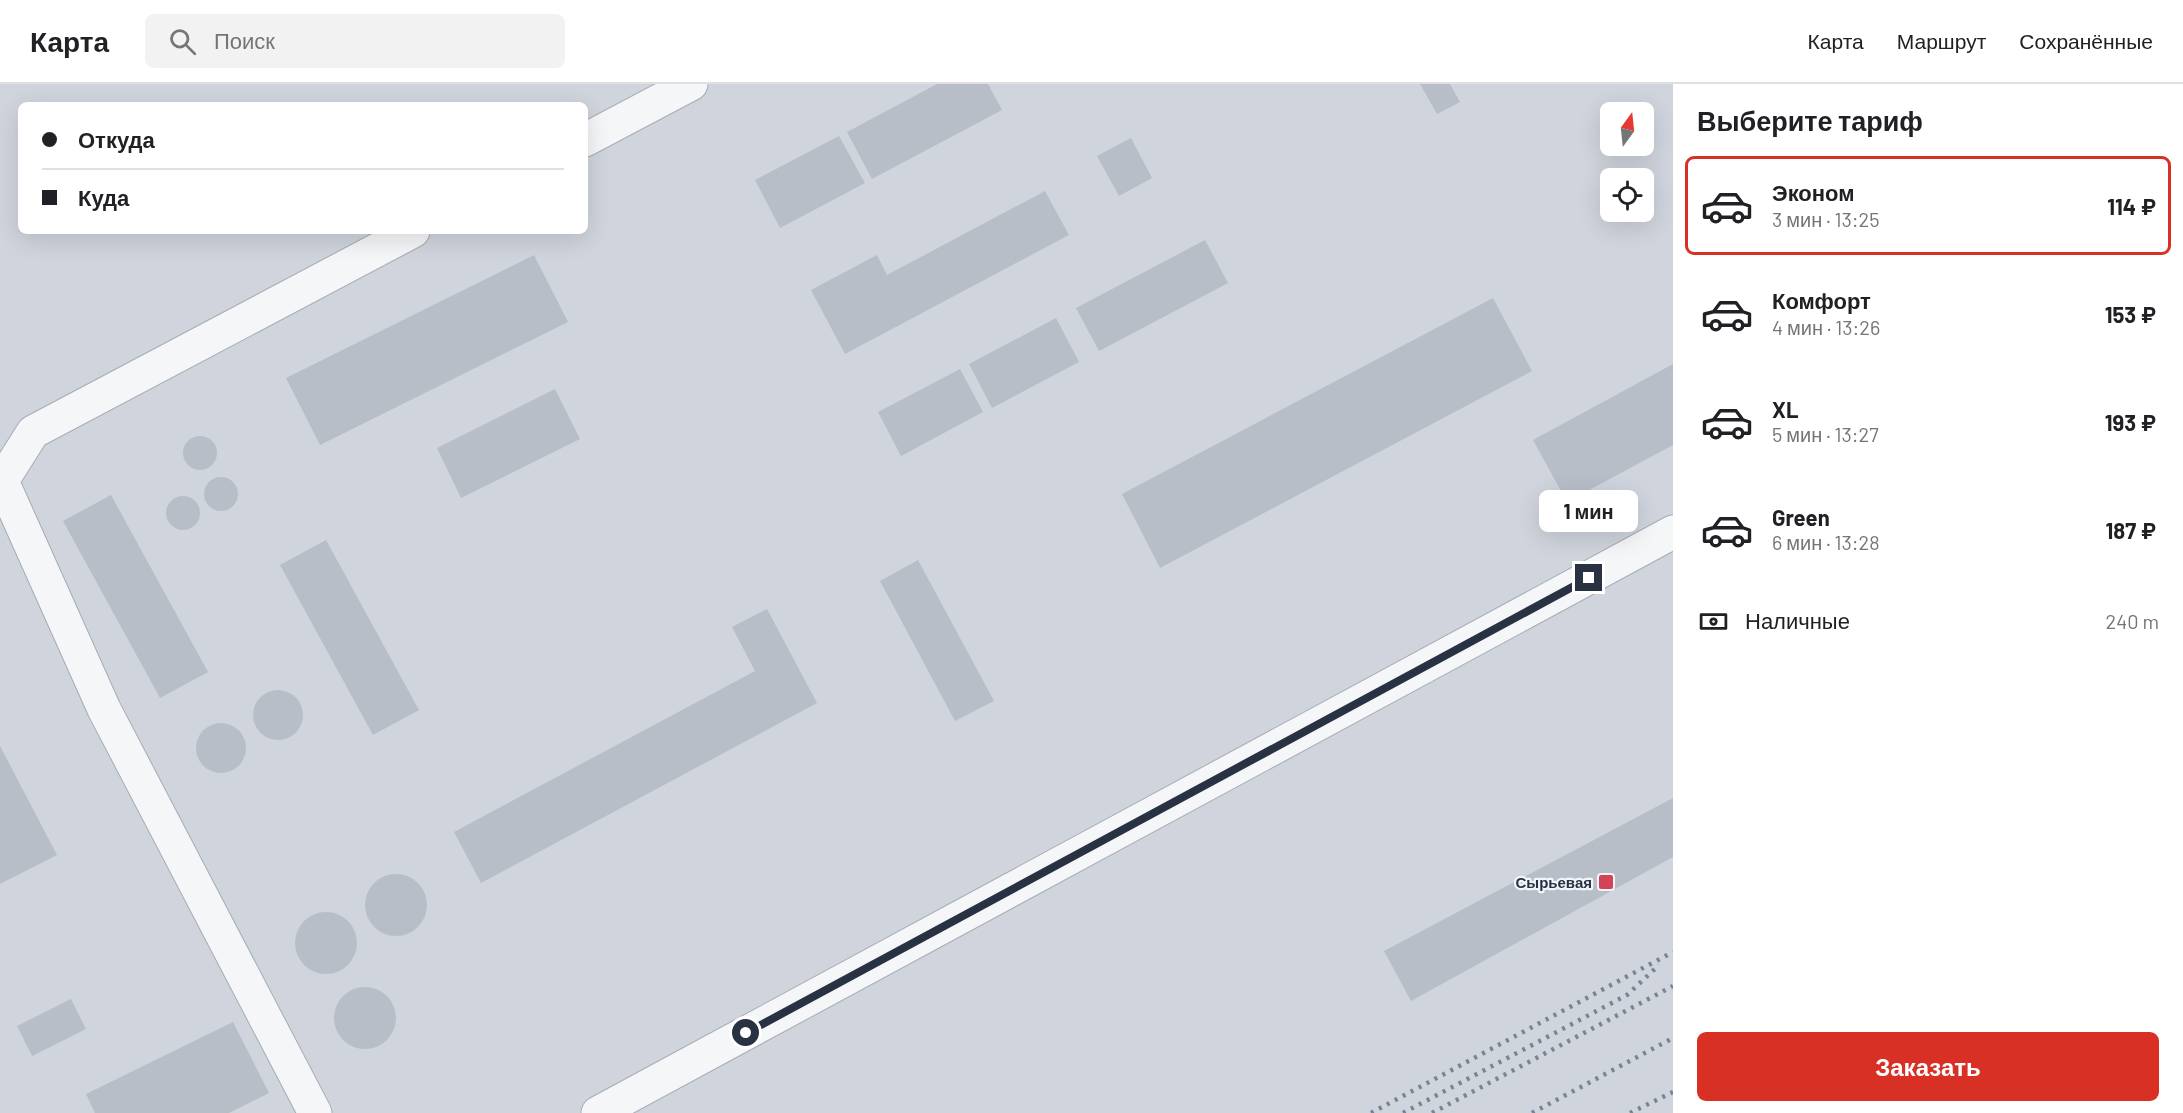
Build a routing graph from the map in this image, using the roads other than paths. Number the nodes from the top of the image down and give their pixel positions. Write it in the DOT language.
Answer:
graph roads {
  1 [pos="692,84"];
  2 [pos="588,138"];
  3 [pos="407,234"];
  4 [pos="1673,532"];
  5 [pos="315,1113"];
  6 [pos="598,1113"];
  1 -- 2 [label="lane"];
  3 -- 5 [label="lane"];
  4 -- 6 [label="lane"];
}
